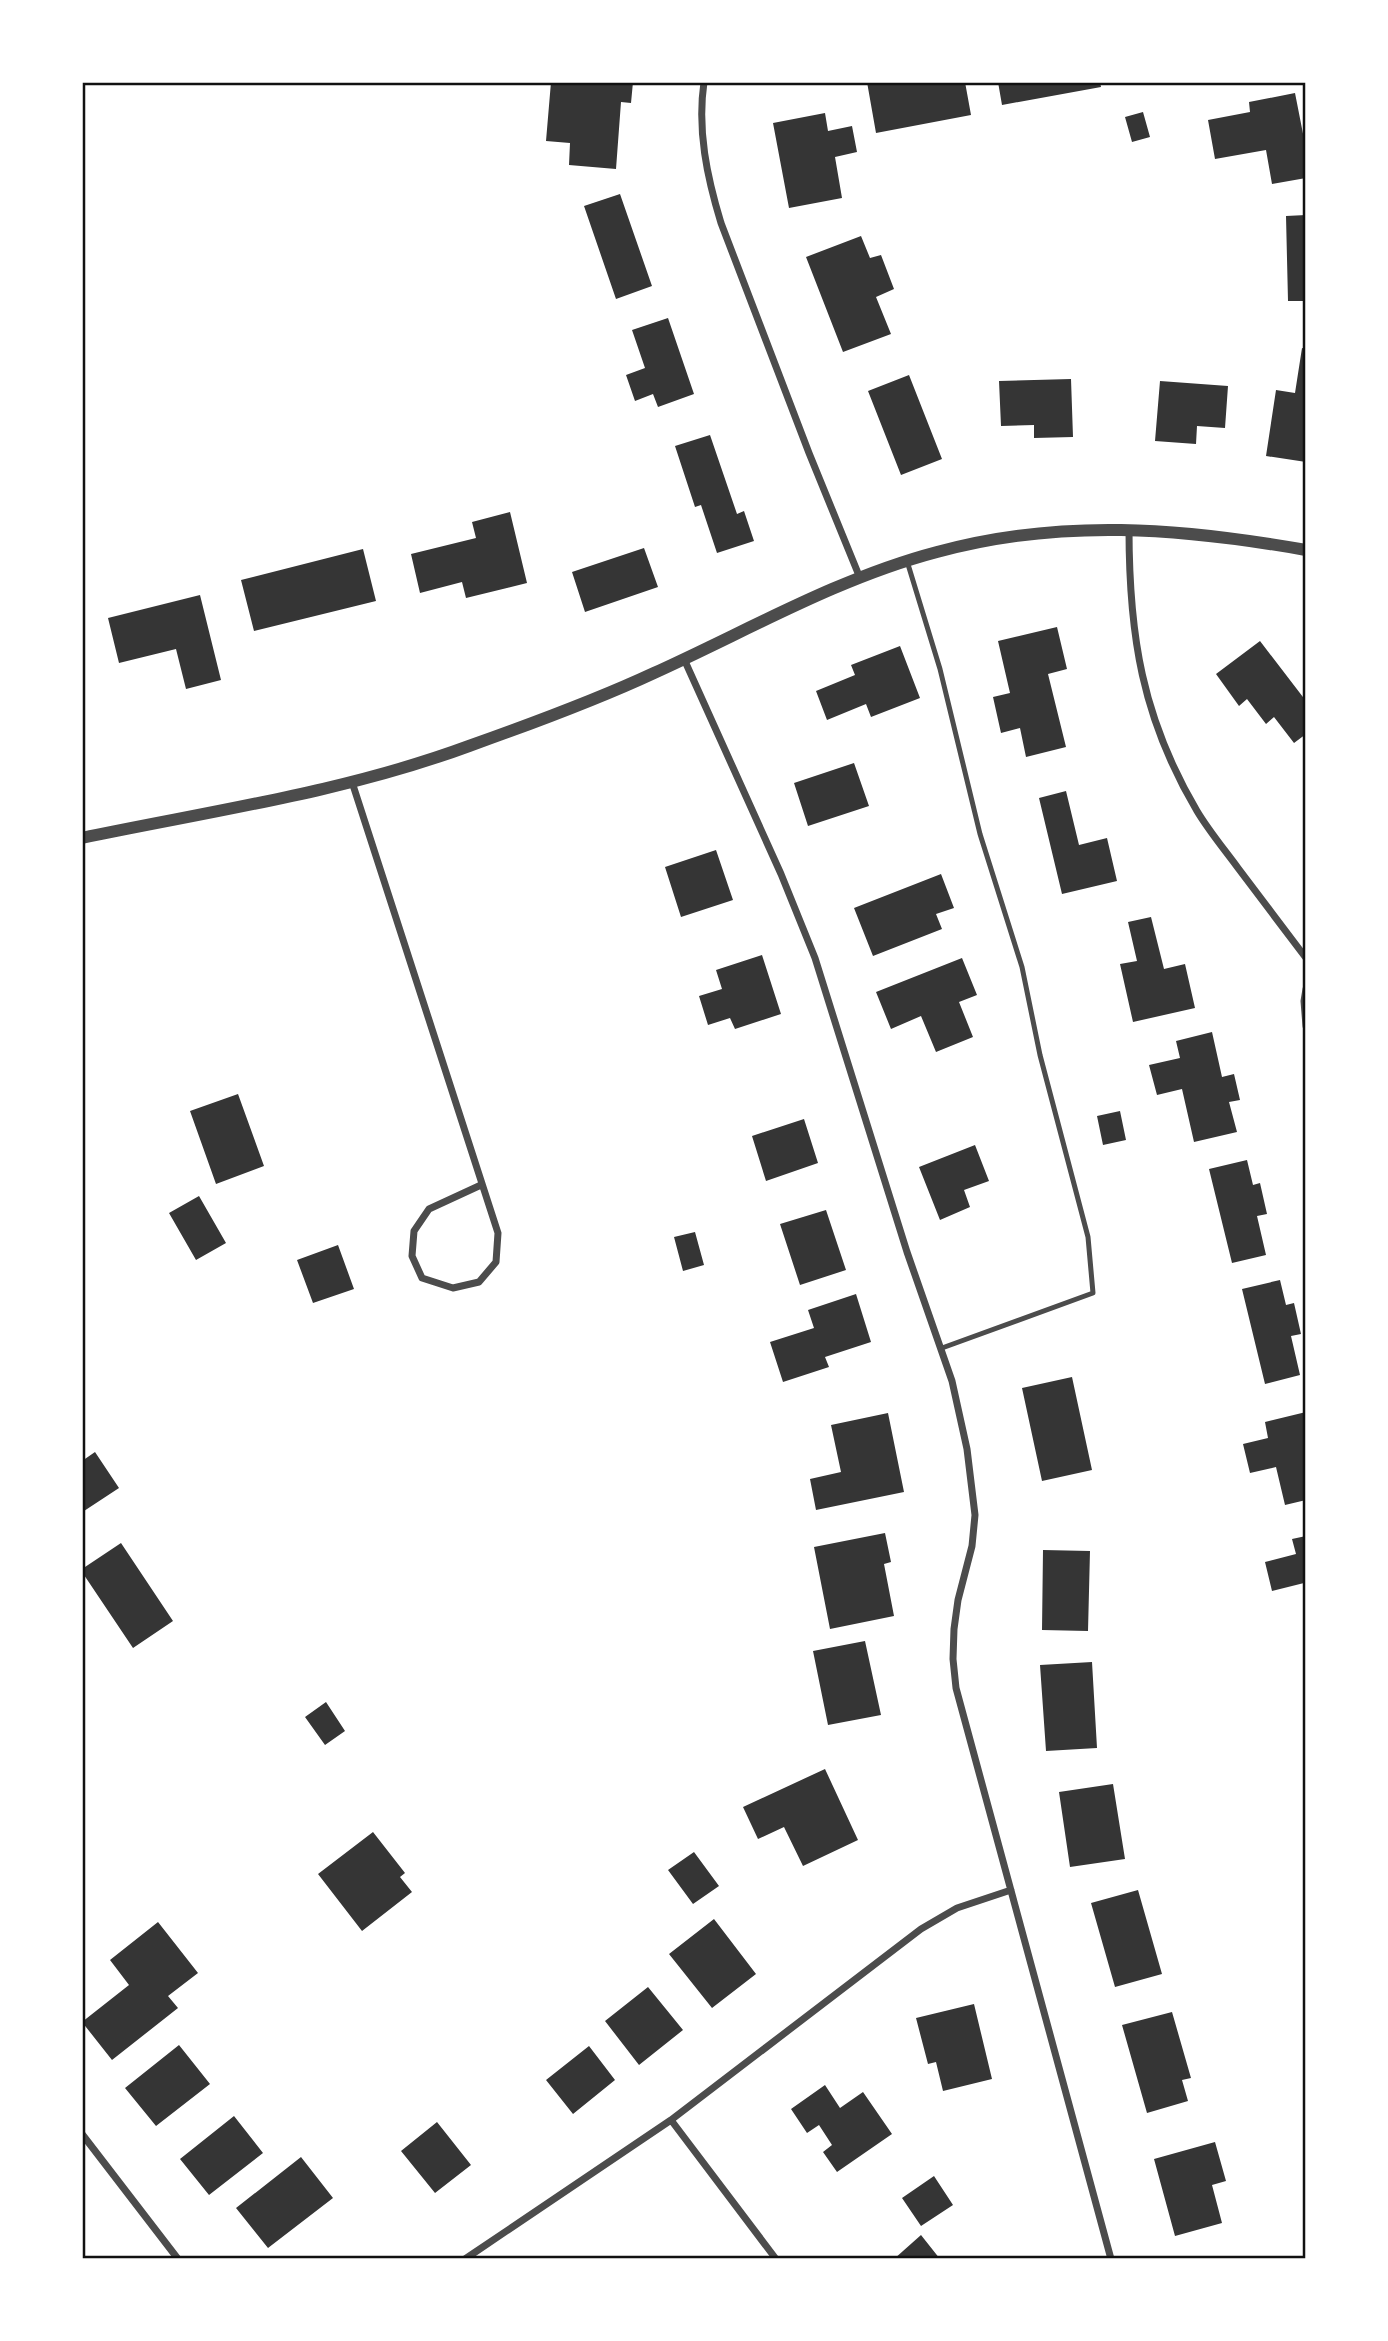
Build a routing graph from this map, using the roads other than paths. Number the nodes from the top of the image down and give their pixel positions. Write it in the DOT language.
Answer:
graph roads {
  1 [pos="704,82"];
  2 [pos="1129,529"];
  3 [pos="1306,550"];
  4 [pos="907,561"];
  5 [pos="860,578"];
  6 [pos="684,659"];
  7 [pos="352,782"];
  8 [pos="82,838"];
  9 [pos="1306,958"];
  10 [pos="1306,989"];
  11 [pos="1306,1026"];
  12 [pos="481,1185"];
  13 [pos="942,1348"];
  14 [pos="1011,1890"];
  15 [pos="671,2120"];
  16 [pos="82,2134"];
  17 [pos="178,2259"];
  18 [pos="465,2259"];
  19 [pos="776,2259"];
  20 [pos="1111,2259"];
  1 -- 5 [label="street"];
  2 -- 3 [label="street"];
  2 -- 4 [label="street"];
  2 -- 9 [label="street"];
  4 -- 5 [label="street"];
  4 -- 13 [label="lane"];
  5 -- 6 [label="street"];
  6 -- 7 [label="street"];
  6 -- 13 [label="street"];
  7 -- 8 [label="street"];
  7 -- 12 [label="street"];
  10 -- 11 [label="street"];
  12 -- 12 [label="street"];
  13 -- 14 [label="street"];
  14 -- 15 [label="street"];
  14 -- 20 [label="street"];
  15 -- 18 [label="street"];
  15 -- 19 [label="street"];
  16 -- 17 [label="street"];
}
